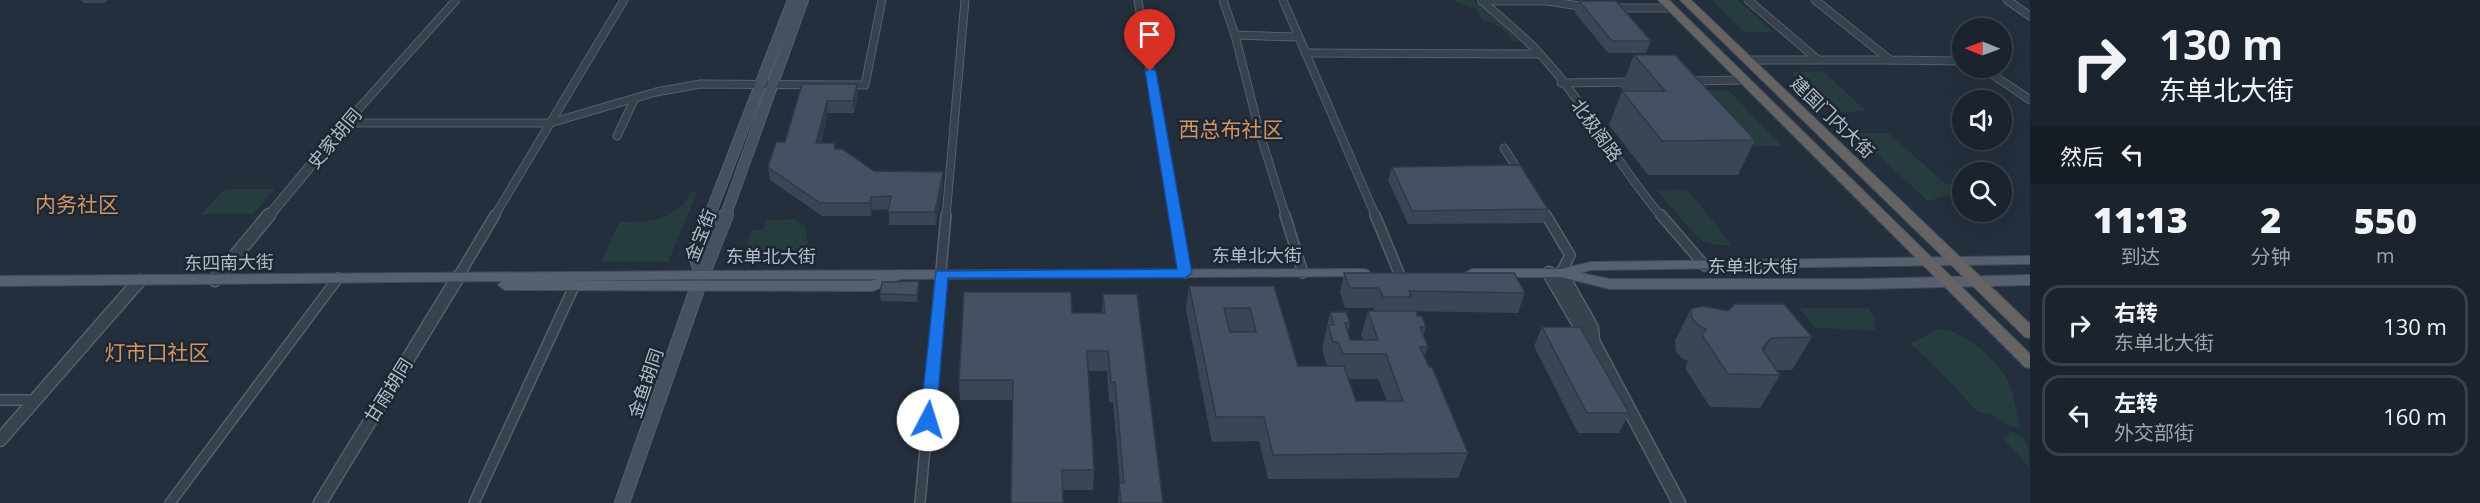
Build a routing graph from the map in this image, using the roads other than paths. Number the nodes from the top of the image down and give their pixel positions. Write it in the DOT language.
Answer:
graph roads {
  1 [pos="456,0"];
  2 [pos="624,0"];
  3 [pos="793,0"];
  4 [pos="804,0"];
  5 [pos="882,0"];
  6 [pos="966,0"];
  7 [pos="1138,0"];
  8 [pos="1223,0"];
  9 [pos="1283,0"];
  10 [pos="1482,0"];
  11 [pos="1686,0"];
  12 [pos="1748,0"];
  13 [pos="1815,0"];
  14 [pos="2007,0"];
  15 [pos="1667,4"];
  16 [pos="2030,16"];
  17 [pos="1234,35"];
  18 [pos="1297,37"];
  19 [pos="1305,53"];
  20 [pos="1540,54"];
  21 [pos="1817,59"];
  22 [pos="1748,60"];
  23 [pos="1890,60"];
  24 [pos="1952,62"];
  25 [pos="1617,74"];
  26 [pos="1998,78"];
  27 [pos="1742,80"];
  28 [pos="1678,81"];
  29 [pos="1594,82"];
  30 [pos="1624,82"];
  31 [pos="1645,82"];
  32 [pos="761,83"];
  33 [pos="774,83"];
  34 [pos="1562,83"];
  35 [pos="1602,92"];
  36 [pos="635,98"];
  37 [pos="2030,100"];
  38 [pos="346,123"];
  39 [pos="550,123"];
  40 [pos="617,136"];
  41 [pos="1504,148"];
  42 [pos="1522,177"];
  43 [pos="1534,197"];
  44 [pos="2030,260"];
  45 [pos="1926,261"];
  46 [pos="1954,261"];
  47 [pos="1706,266"];
  48 [pos="1185,273"];
  49 [pos="1303,273"];
  50 [pos="1399,273"];
  51 [pos="1418,273"];
  52 [pos="1454,273"];
  53 [pos="1555,273"];
  54 [pos="901,274"];
  55 [pos="941,274"];
  56 [pos="458,277"];
  57 [pos="338,278"];
  58 [pos="219,280"];
  59 [pos="700,280"];
  60 [pos="2030,280"];
  61 [pos="0,281"];
  62 [pos="139,281"];
  63 [pos="576,281"];
  64 [pos="1976,281"];
  65 [pos="1947,282"];
  66 [pos="2030,333"];
  67 [pos="2030,363"];
  68 [pos="0,400"];
  69 [pos="35,400"];
  70 [pos="0,440"];
  71 [pos="170,503"];
  72 [pos="320,503"];
  73 [pos="474,503"];
  74 [pos="622,503"];
  75 [pos="920,503"];
  76 [pos="1679,503"];
  1 -- 38 [label="street, 史家胡同"];
  2 -- 39 [label="street"];
  3 -- 32 [label="main road, 金宝街"];
  4 -- 33 [label="main road, 金宝街"];
  5 -- 33 [label="street"];
  6 -- 55 [label="street"];
  7 -- 48 [label="street"];
  8 -- 17 [label="street"];
  9 -- 18 [label="street"];
  10 -- 15 [label="street"];
  10 -- 20 [label="street, 北极阁路"];
  11 -- 22 [label="highway, 建国门内大街"];
  12 -- 21 [label="street"];
  13 -- 23 [label="street"];
  14 -- 16 [label="street"];
  15 -- 27 [label="highway, 建国门内大街"];
  17 -- 18 [label="street"];
  17 -- 49 [label="street"];
  18 -- 19 [label="street"];
  19 -- 20 [label="street"];
  19 -- 50 [label="street"];
  20 -- 34 [label="street, 北极阁路"];
  21 -- 22 [label="street"];
  21 -- 23 [label="street"];
  22 -- 46 [label="highway, 建国门内大街"];
  23 -- 24 [label="street"];
  25 -- 30 [label="street"];
  26 -- 37 [label="street"];
  27 -- 28 [label="street"];
  27 -- 45 [label="highway, 建国门内大街"];
  29 -- 30 [label="street"];
  29 -- 34 [label="street"];
  29 -- 35 [label="street"];
  30 -- 31 [label="street"];
  32 -- 33 [label="street"];
  32 -- 36 [label="street"];
  32 -- 59 [label="main road, 金宝街"];
  33 -- 59 [label="main road, 金宝街"];
  34 -- 47 [label="street, 北极阁路"];
  36 -- 39 [label="street"];
  36 -- 40 [label="street"];
  38 -- 39 [label="street"];
  38 -- 58 [label="street"];
  39 -- 56 [label="street"];
  41 -- 42 [label="street"];
  43 -- 53 [label="street"];
  44 -- 46 [label="main road, 东单北大街"];
  45 -- 46 [label="main road, 东单北大街"];
  45 -- 47 [label="main road, 东单北大街"];
  45 -- 65 [label="highway, 建国门内大街"];
  46 -- 64 [label="highway, 建国门内大街"];
  47 -- 53 [label="main road, 东单北大街"];
  48 -- 49 [label="main road, 东单北大街"];
  48 -- 55 [label="main road, 东单北大街"];
  49 -- 50 [label="main road, 东单北大街"];
  50 -- 51 [label="main road, 东单北大街"];
  52 -- 53 [label="main road, 东单北大街"];
  53 -- 65 [label="main road, 东单北大街"];
  53 -- 76 [label="street"];
  54 -- 55 [label="main road, 东单北大街"];
  54 -- 59 [label="main road, 东四南大街"];
  55 -- 75 [label="street"];
  56 -- 57 [label="main road, 东四南大街"];
  56 -- 63 [label="main road, 东四南大街"];
  56 -- 72 [label="street, 甘雨胡同"];
  57 -- 58 [label="main road, 东四南大街"];
  57 -- 71 [label="street"];
  58 -- 62 [label="main road, 东四南大街"];
  59 -- 63 [label="main road, 东四南大街"];
  59 -- 74 [label="main road, 金鱼胡同"];
  60 -- 64 [label="main road, 东单北大街"];
  61 -- 62 [label="main road, 东四南大街"];
  62 -- 69 [label="street"];
  63 -- 73 [label="street"];
  64 -- 65 [label="main road, 东单北大街"];
  64 -- 66 [label="highway, 建国门内大街"];
  65 -- 67 [label="highway, 建国门内大街"];
  68 -- 69 [label="street"];
  69 -- 70 [label="street"];
}
